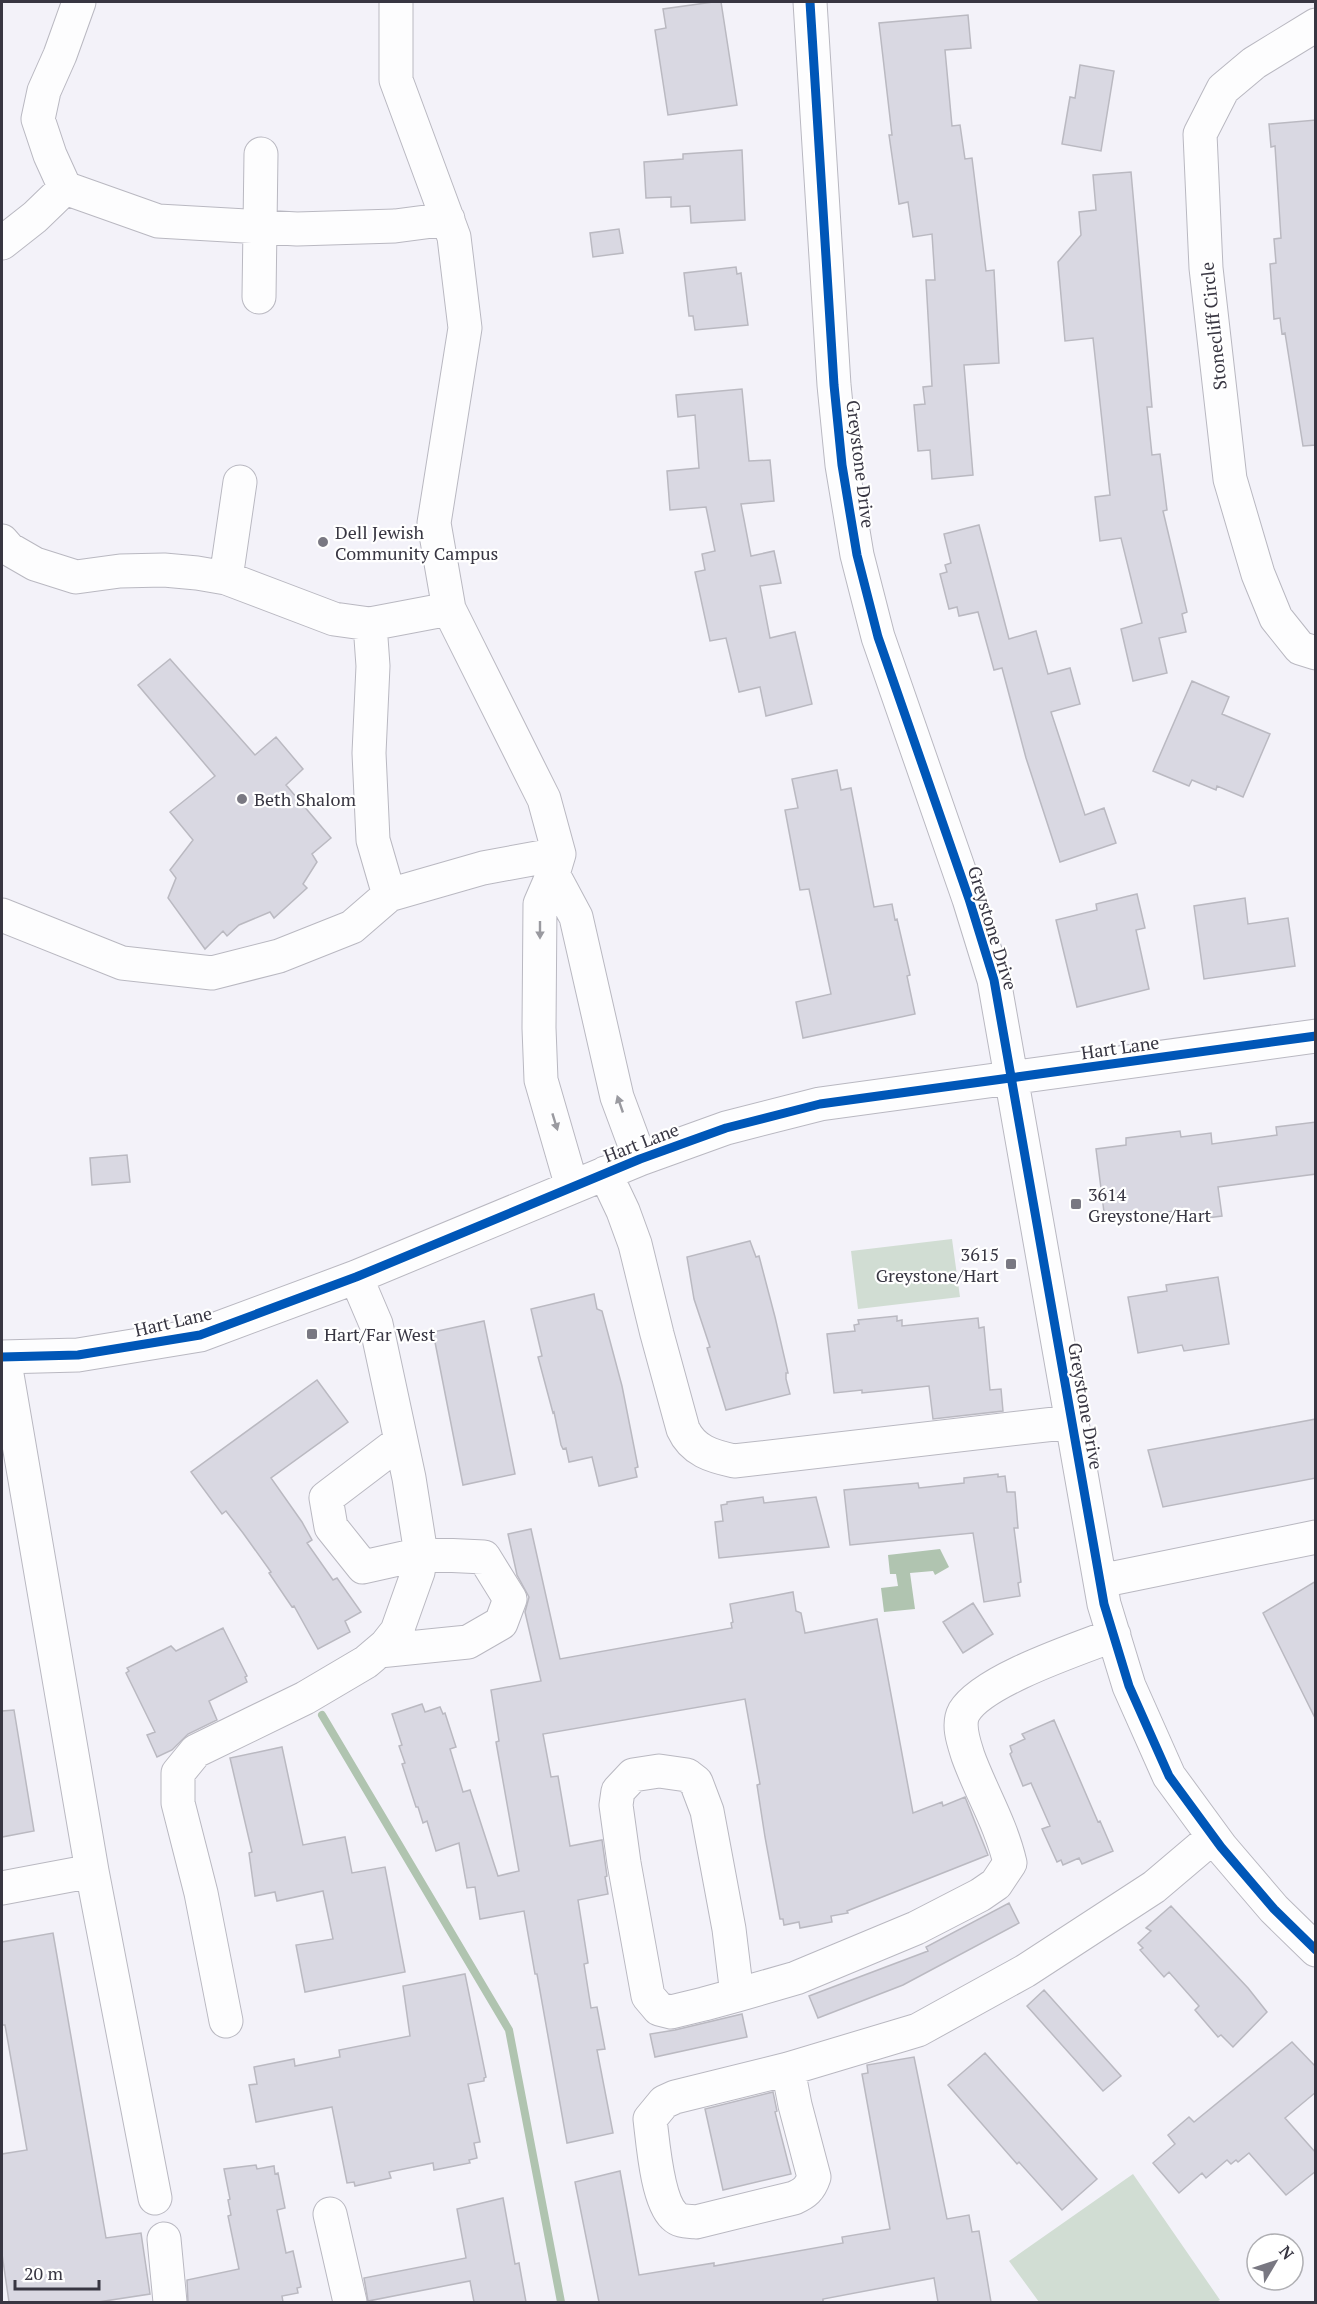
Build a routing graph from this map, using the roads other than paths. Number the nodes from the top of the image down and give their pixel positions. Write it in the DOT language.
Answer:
graph roads {
  1 [pos="79,2"];
  2 [pos="396,2"];
  3 [pos="810,2"];
  4 [pos="1316,25"];
  5 [pos="261,154"];
  6 [pos="65,188"];
  7 [pos="448,219"];
  8 [pos="259,227"];
  9 [pos="2,243"];
  10 [pos="259,297"];
  11 [pos="240,482"];
  12 [pos="2,541"];
  13 [pos="226,578"];
  14 [pos="449,609"];
  15 [pos="370,624"];
  16 [pos="1316,653"];
  17 [pos="556,864"];
  18 [pos="389,895"];
  19 [pos="2,915"];
  20 [pos="1316,1036"];
  21 [pos="1011,1080"];
  22 [pos="640,1159"];
  23 [pos="605,1173"];
  24 [pos="572,1187"];
  25 [pos="356,1277"];
  26 [pos="3,1357"];
  27 [pos="1072,1422"];
  28 [pos="401,1441"];
  29 [pos="1316,1537"];
  30 [pos="421,1554"];
  31 [pos="1100,1581"];
  32 [pos="1114,1635"];
  33 [pos="379,1651"];
  34 [pos="1213,1837"];
  35 [pos="93,1871"];
  36 [pos="2,1888"];
  37 [pos="1316,1950"];
  38 [pos="737,1995"];
  39 [pos="226,2021"];
  40 [pos="788,2069"];
  41 [pos="155,2198"];
  42 [pos="330,2214"];
  43 [pos="164,2239"];
  44 [pos="170,2302"];
  45 [pos="350,2302"];
  1 -- 6 [label="street"];
  2 -- 7 [label="street"];
  3 -- 21 [label="street, Greystone Drive"];
  4 -- 16 [label="street, Stonecliff Circle"];
  5 -- 8 [label="street"];
  6 -- 8 [label="street"];
  6 -- 9 [label="street"];
  7 -- 8 [label="street"];
  7 -- 14 [label="street"];
  8 -- 10 [label="street"];
  11 -- 13 [label="street"];
  12 -- 13 [label="street"];
  13 -- 15 [label="street"];
  14 -- 15 [label="street"];
  14 -- 17 [label="street"];
  15 -- 18 [label="street"];
  17 -- 18 [label="street"];
  22 -- 17 [label="street, one-way"];
  17 -- 24 [label="street, one-way"];
  18 -- 19 [label="street"];
  20 -- 21 [label="street, Hart Lane"];
  21 -- 22 [label="street, Hart Lane"];
  21 -- 27 [label="street, Greystone Drive"];
  22 -- 23 [label="street, Hart Lane"];
  23 -- 24 [label="street, Hart Lane"];
  23 -- 27 [label="street"];
  24 -- 25 [label="street, Hart Lane"];
  25 -- 26 [label="street, Hart Lane"];
  25 -- 28 [label="street"];
  26 -- 35 [label="street"];
  27 -- 31 [label="street, Greystone Drive"];
  28 -- 30 [label="street"];
  28 -- 30 [label="street"];
  29 -- 31 [label="street"];
  30 -- 33 [label="street"];
  30 -- 33 [label="street"];
  31 -- 32 [label="street, Greystone Drive"];
  32 -- 34 [label="street, Greystone Drive"];
  32 -- 38 [label="street"];
  33 -- 39 [label="street"];
  34 -- 37 [label="street, Greystone Drive"];
  34 -- 40 [label="street"];
  35 -- 36 [label="street"];
  35 -- 41 [label="street"];
  38 -- 38 [label="street"];
  40 -- 40 [label="street"];
  42 -- 45 [label="street"];
  43 -- 44 [label="street"];
}
